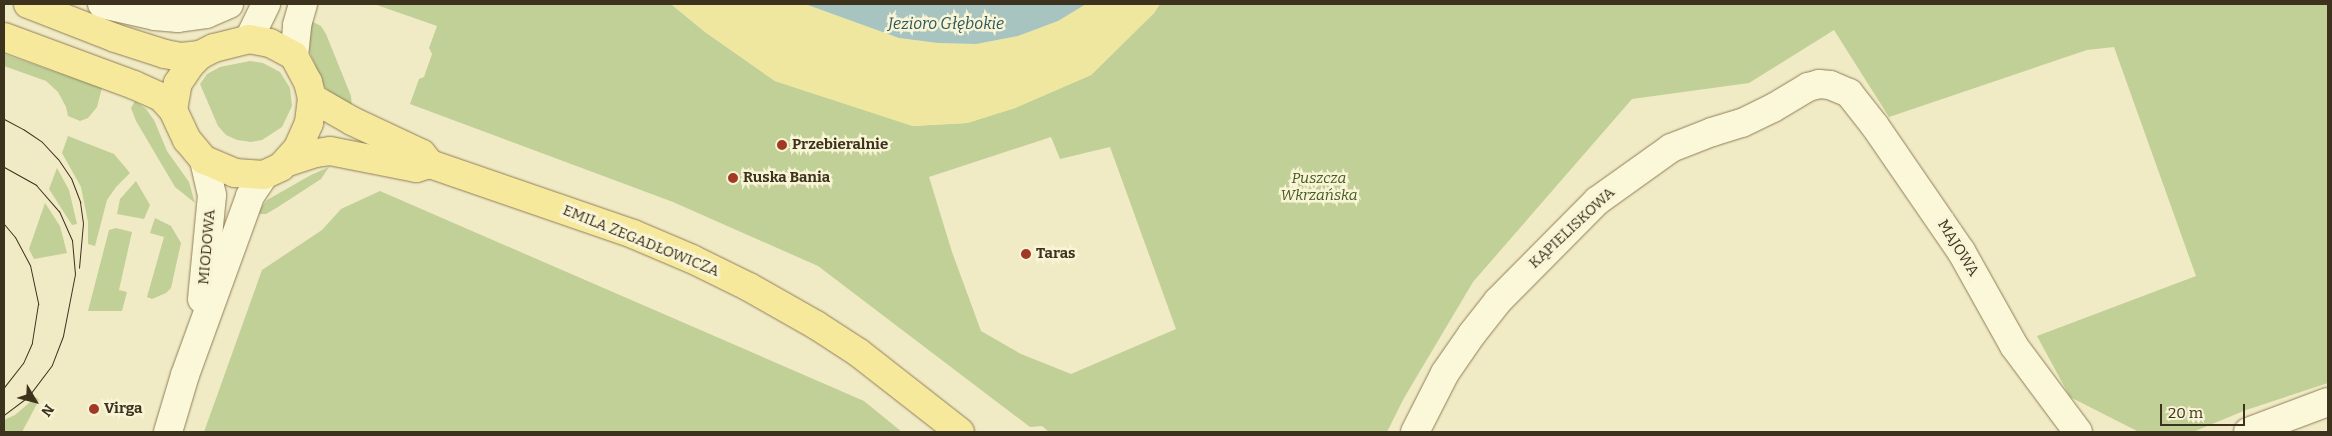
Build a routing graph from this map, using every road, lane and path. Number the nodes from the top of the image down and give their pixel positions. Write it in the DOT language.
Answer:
graph roads {
  1 [pos="28,4"];
  2 [pos="102,4"];
  3 [pos="229,4"];
  4 [pos="266,4"];
  5 [pos="303,4"];
  6 [pos="4,37"];
  7 [pos="249,40"];
  8 [pos="200,55"];
  9 [pos="294,56"];
  10 [pos="1820,84"];
  11 [pos="312,98"];
  12 [pos="173,110"];
  13 [pos="204,160"];
  14 [pos="288,162"];
  15 [pos="430,164"];
  16 [pos="264,174"];
  17 [pos="199,336"];
  18 [pos="2328,402"];
  19 [pos="168,432"];
  20 [pos="960,432"];
  21 [pos="1415,432"];
  22 [pos="2078,432"];
  23 [pos="2248,432"];
  1 -- 8 [label="main road"];
  2 -- 3 [label="street"];
  4 -- 7 [label="street"];
  5 -- 9 [label="street"];
  6 -- 12 [label="main road"];
  7 -- 8 [label="main road"];
  7 -- 9 [label="main road"];
  8 -- 12 [label="main road"];
  9 -- 11 [label="main road"];
  10 -- 21 [label="street, KĄPIELISKOWA"];
  10 -- 22 [label="street, MAJOWA"];
  11 -- 14 [label="main road"];
  11 -- 15 [label="main road, EMILA ZEGADŁOWICZA"];
  12 -- 13 [label="main road"];
  13 -- 16 [label="main road"];
  13 -- 17 [label="street, MIODOWA"];
  14 -- 15 [label="main road, EMILA ZEGADŁOWICZA"];
  14 -- 16 [label="main road"];
  15 -- 20 [label="main road, EMILA ZEGADŁOWICZA"];
  16 -- 17 [label="street, MIODOWA"];
  17 -- 19 [label="street, MIODOWA"];
  18 -- 23 [label="street"];
}
